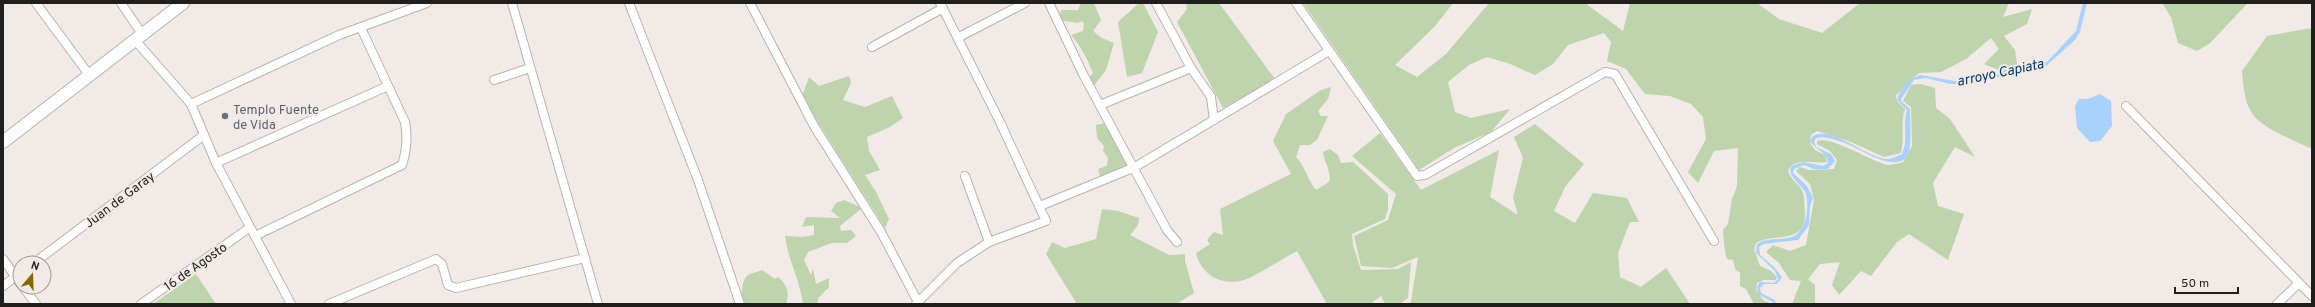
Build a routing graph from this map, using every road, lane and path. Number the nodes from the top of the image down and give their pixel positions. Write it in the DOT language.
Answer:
graph roads {
  1 [pos="36,3"];
  2 [pos="121,3"];
  3 [pos="183,3"];
  4 [pos="427,3"];
  5 [pos="512,3"];
  6 [pos="628,3"];
  7 [pos="750,3"];
  8 [pos="1025,3"];
  9 [pos="1049,3"];
  10 [pos="1156,3"];
  11 [pos="1296,3"];
  12 [pos="942,6"];
  13 [pos="361,28"];
  14 [pos="138,37"];
  15 [pos="959,37"];
  16 [pos="872,47"];
  17 [pos="1329,50"];
  18 [pos="530,68"];
  19 [pos="1191,68"];
  20 [pos="90,76"];
  21 [pos="494,80"];
  22 [pos="388,86"];
  23 [pos="191,104"];
  24 [pos="1100,105"];
  25 [pos="2126,106"];
  26 [pos="1214,120"];
  27 [pos="204,135"];
  28 [pos="3,142"];
  29 [pos="216,163"];
  30 [pos="1135,167"];
  31 [pos="965,176"];
  32 [pos="1040,206"];
  33 [pos="249,228"];
  34 [pos="255,236"];
  35 [pos="1714,241"];
  36 [pos="989,242"];
  37 [pos="1177,242"];
  38 [pos="45,255"];
  39 [pos="585,258"];
  40 [pos="3,259"];
  41 [pos="12,270"];
  42 [pos="12,282"];
  43 [pos="2299,283"];
  44 [pos="3,286"];
  45 [pos="29,295"];
  46 [pos="2312,296"];
  47 [pos="917,303"];
  48 [pos="36,304"];
  49 [pos="140,304"];
  50 [pos="291,304"];
  51 [pos="329,304"];
  52 [pos="598,304"];
  53 [pos="740,304"];
  54 [pos="2277,304"];
  1 -- 20 [label="street"];
  2 -- 14 [label="street"];
  3 -- 14 [label="main road"];
  4 -- 13 [label="street"];
  5 -- 18 [label="street"];
  6 -- 53 [label="street"];
  7 -- 47 [label="street"];
  8 -- 15 [label="street"];
  9 -- 24 [label="street"];
  10 -- 19 [label="street"];
  11 -- 17 [label="street"];
  12 -- 15 [label="street"];
  12 -- 16 [label="street"];
  13 -- 22 [label="street"];
  13 -- 23 [label="street"];
  14 -- 20 [label="main road"];
  14 -- 23 [label="street"];
  15 -- 32 [label="street"];
  17 -- 26 [label="street"];
  17 -- 35 [label="street"];
  18 -- 21 [label="street"];
  18 -- 39 [label="street"];
  19 -- 24 [label="street"];
  19 -- 26 [label="street"];
  20 -- 28 [label="main road"];
  22 -- 29 [label="street"];
  22 -- 34 [label="street"];
  23 -- 27 [label="street"];
  24 -- 30 [label="street"];
  25 -- 43 [label="street"];
  26 -- 30 [label="street"];
  27 -- 29 [label="street"];
  27 -- 38 [label="street, Juan de Garay"];
  29 -- 33 [label="street"];
  30 -- 32 [label="street"];
  30 -- 37 [label="street"];
  31 -- 36 [label="street"];
  32 -- 36 [label="street"];
  33 -- 34 [label="street"];
  33 -- 49 [label="street, 16 de Agosto"];
  34 -- 50 [label="street"];
  36 -- 47 [label="street"];
  39 -- 51 [label="street"];
  39 -- 52 [label="street"];
  40 -- 41 [label="street"];
  42 -- 44 [label="street"];
  43 -- 46 [label="street"];
  43 -- 54 [label="street"];
  45 -- 48 [label="street"];
}
